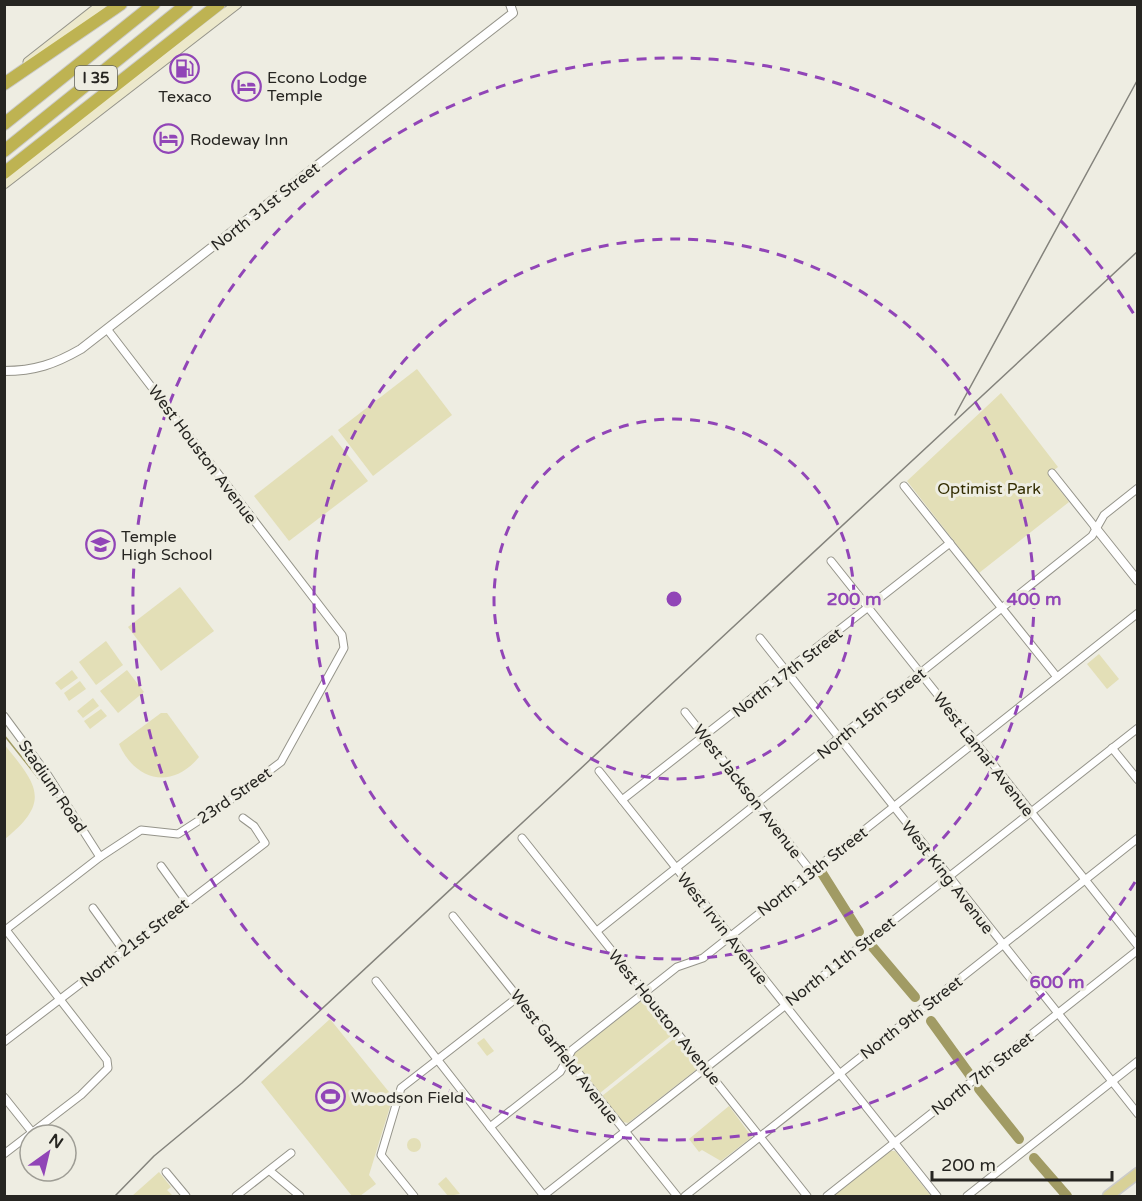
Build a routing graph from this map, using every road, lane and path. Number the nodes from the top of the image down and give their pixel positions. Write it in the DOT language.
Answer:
graph roads {
  1 [pos="102,4"];
  2 [pos="122,4"];
  3 [pos="154,4"];
  4 [pos="187,4"];
  5 [pos="219,4"];
  6 [pos="237,4"];
  7 [pos="512,9"];
  8 [pos="4,83"];
  9 [pos="4,124"];
  10 [pos="4,151"];
  11 [pos="4,173"];
  12 [pos="4,184"];
  13 [pos="107,329"];
  14 [pos="4,371"];
  15 [pos="1052,473"];
  16 [pos="904,486"];
  17 [pos="1137,488"];
  18 [pos="1095,527"];
  19 [pos="950,543"];
  20 [pos="831,561"];
  21 [pos="298,578"];
  22 [pos="1137,581"];
  23 [pos="868,608"];
  24 [pos="1003,608"];
  25 [pos="1137,614"];
  26 [pos="760,638"];
  27 [pos="786,672"];
  28 [pos="920,673"];
  29 [pos="1057,677"];
  30 [pos="685,711"];
  31 [pos="4,716"];
  32 [pos="1137,728"];
  33 [pos="705,737"];
  34 [pos="839,739"];
  35 [pos="974,742"];
  36 [pos="1112,748"];
  37 [pos="599,771"];
  38 [pos="1137,780"];
  39 [pos="622,800"];
  40 [pos="758,803"];
  41 [pos="893,807"];
  42 [pos="1030,812"];
  43 [pos="243,818"];
  44 [pos="522,838"];
  45 [pos="1137,838"];
  46 [pos="100,857"];
  47 [pos="161,866"];
  48 [pos="676,868"];
  49 [pos="811,871"];
  50 [pos="948,876"];
  51 [pos="1084,880"];
  52 [pos="187,902"];
  53 [pos="93,908"];
  54 [pos="453,916"];
  55 [pos="5,930"];
  56 [pos="597,931"];
  57 [pos="730,937"];
  58 [pos="1001,945"];
  59 [pos="1137,948"];
  60 [pos="124,951"];
  61 [pos="376,981"];
  62 [pos="645,993"];
  63 [pos="518,997"];
  64 [pos="59,1000"];
  65 [pos="784,1005"];
  66 [pos="1057,1014"];
  67 [pos="4,1042"];
  68 [pos="568,1059"];
  69 [pos="437,1060"];
  70 [pos="1137,1061"];
  71 [pos="706,1067"];
  72 [pos="839,1073"];
  73 [pos="1111,1082"];
  74 [pos="4,1097"];
  75 [pos="1137,1114"];
  76 [pos="25,1123"];
  77 [pos="44,1123"];
  78 [pos="490,1127"];
  79 [pos="625,1132"];
  80 [pos="760,1136"];
  81 [pos="18,1143"];
  82 [pos="895,1143"];
  83 [pos="291,1153"];
  84 [pos="4,1154"];
  85 [pos="270,1171"];
  86 [pos="166,1172"];
  87 [pos="1137,1173"];
  88 [pos="544,1196"];
  89 [pos="186,1197"];
  90 [pos="236,1197"];
  91 [pos="300,1197"];
  92 [pos="414,1197"];
  93 [pos="677,1197"];
  94 [pos="685,1197"];
  95 [pos="807,1197"];
  96 [pos="827,1197"];
  97 [pos="937,1197"];
  98 [pos="967,1197"];
  99 [pos="1108,1197"];
  1 -- 8 [label="main road"];
  2 -- 8 [label="highway"];
  3 -- 9 [label="highway, I 35"];
  4 -- 10 [label="highway, I 35"];
  5 -- 11 [label="highway"];
  6 -- 12 [label="main road"];
  7 -- 13 [label="street, North 31st Street"];
  13 -- 14 [label="street, North 31st Street"];
  13 -- 21 [label="street, West Houston Avenue"];
  15 -- 18 [label="street"];
  16 -- 19 [label="street"];
  17 -- 18 [label="street, North 15th Street"];
  18 -- 22 [label="street"];
  18 -- 24 [label="street, North 15th Street"];
  19 -- 23 [label="street, North 17th Street"];
  19 -- 24 [label="street"];
  20 -- 23 [label="street, West Lamar Avenue"];
  21 -- 46 [label="street, 23rd Street"];
  23 -- 27 [label="street, North 17th Street"];
  23 -- 28 [label="street, West Lamar Avenue"];
  24 -- 28 [label="street, North 15th Street"];
  24 -- 29 [label="street"];
  25 -- 29 [label="street, North 13th Street"];
  26 -- 27 [label="street, West King Avenue"];
  27 -- 33 [label="street, North 17th Street"];
  27 -- 34 [label="street, West King Avenue"];
  28 -- 34 [label="street, North 15th Street"];
  28 -- 35 [label="street, West Lamar Avenue"];
  29 -- 35 [label="street, North 13th Street"];
  30 -- 33 [label="street, West Jackson Avenue"];
  31 -- 46 [label="street, Stadium Road"];
  32 -- 36 [label="street, North 11th Street"];
  33 -- 39 [label="street, North 17th Street"];
  33 -- 40 [label="street, West Jackson Avenue"];
  34 -- 40 [label="street, North 15th Street"];
  34 -- 41 [label="street, West King Avenue"];
  35 -- 41 [label="street, North 13th Street"];
  35 -- 42 [label="street, West Lamar Avenue"];
  36 -- 38 [label="street"];
  36 -- 42 [label="street, North 11th Street"];
  37 -- 39 [label="street, West Irvin Avenue"];
  39 -- 48 [label="street, West Irvin Avenue"];
  40 -- 48 [label="street, North 15th Street"];
  40 -- 49 [label="street, West Jackson Avenue"];
  41 -- 49 [label="street, North 13th Street"];
  41 -- 50 [label="street, West King Avenue"];
  42 -- 50 [label="street, North 11th Street"];
  42 -- 51 [label="street, West Lamar Avenue"];
  43 -- 52 [label="street, North 21st Street"];
  44 -- 56 [label="street, West Houston Avenue"];
  45 -- 51 [label="street, North 9th Street"];
  46 -- 55 [label="street, 23rd Street"];
  47 -- 52 [label="street"];
  48 -- 56 [label="street, North 15th Street"];
  48 -- 57 [label="street, West Irvin Avenue"];
  49 -- 57 [label="street, North 13th Street"];
  50 -- 58 [label="street, West King Avenue"];
  50 -- 65 [label="street, North 11th Street"];
  51 -- 58 [label="street, North 9th Street"];
  51 -- 59 [label="street, West Lamar Avenue"];
  52 -- 60 [label="street, North 21st Street"];
  53 -- 60 [label="street"];
  54 -- 63 [label="street, West Garfield Avenue"];
  55 -- 64 [label="street"];
  56 -- 62 [label="street, West Houston Avenue"];
  57 -- 62 [label="street, North 13th Street"];
  57 -- 65 [label="street, West Irvin Avenue"];
  58 -- 66 [label="street, West King Avenue"];
  58 -- 72 [label="street, North 9th Street"];
  59 -- 66 [label="street, North 7th Street"];
  60 -- 64 [label="street, North 21st Street"];
  61 -- 69 [label="street"];
  62 -- 68 [label="street, North 13th Street"];
  62 -- 71 [label="street, West Houston Avenue"];
  63 -- 68 [label="street, West Garfield Avenue"];
  63 -- 69 [label="street"];
  64 -- 67 [label="street, North 21st Street"];
  64 -- 77 [label="street"];
  65 -- 71 [label="street, North 11th Street"];
  65 -- 72 [label="street, West Irvin Avenue"];
  66 -- 73 [label="street, West King Avenue"];
  66 -- 82 [label="street, North 7th Street"];
  68 -- 78 [label="street, North 13th Street"];
  68 -- 79 [label="street, West Garfield Avenue"];
  69 -- 78 [label="street"];
  69 -- 92 [label="street"];
  70 -- 73 [label="street"];
  71 -- 79 [label="street, North 11th Street"];
  71 -- 80 [label="street, West Houston Avenue"];
  72 -- 80 [label="street, North 9th Street"];
  72 -- 82 [label="street, West Irvin Avenue"];
  73 -- 75 [label="street, West King Avenue"];
  73 -- 98 [label="street"];
  74 -- 76 [label="street"];
  78 -- 88 [label="street"];
  79 -- 88 [label="street, North 11th Street"];
  79 -- 93 [label="street, West Garfield Avenue"];
  80 -- 94 [label="street, North 9th Street"];
  80 -- 95 [label="street, West Houston Avenue"];
  81 -- 84 [label="street"];
  82 -- 96 [label="street, North 7th Street"];
  82 -- 97 [label="street, West Irvin Avenue"];
  83 -- 85 [label="street"];
  85 -- 90 [label="street"];
  85 -- 91 [label="street"];
  86 -- 89 [label="street"];
  87 -- 99 [label="main road"];
}
